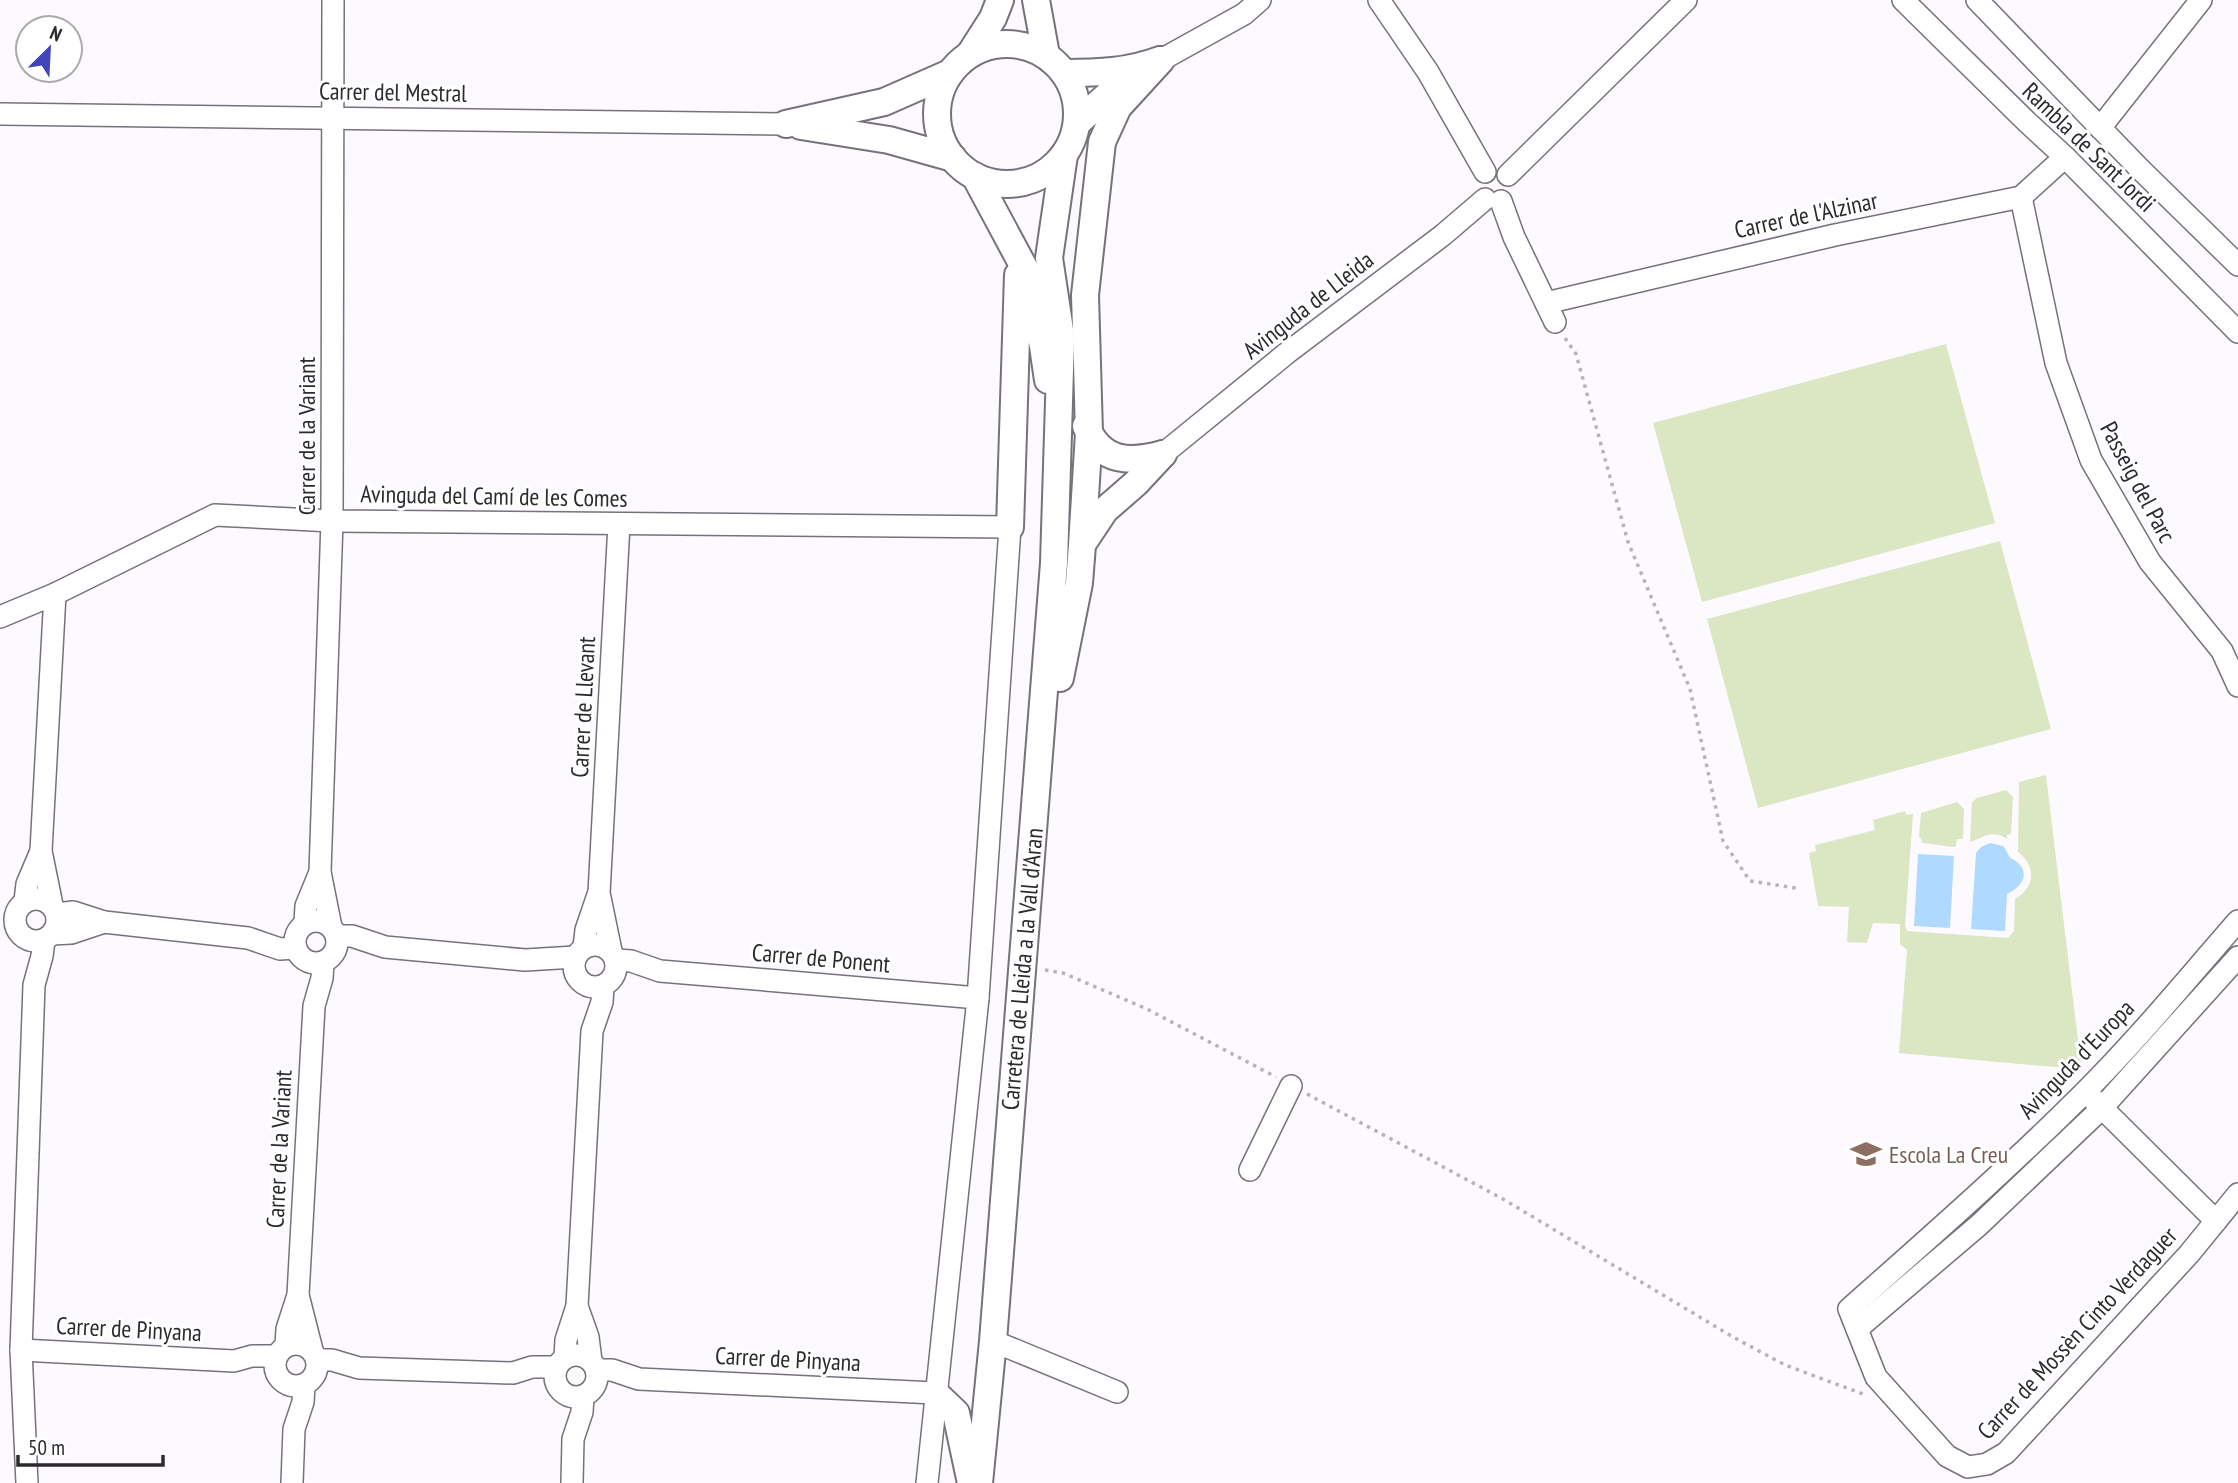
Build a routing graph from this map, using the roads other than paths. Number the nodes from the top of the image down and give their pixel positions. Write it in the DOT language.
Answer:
graph roads {
  1 [pos="333,0"];
  2 [pos="1000,0"];
  3 [pos="1037,0"];
  4 [pos="1260,0"];
  5 [pos="1378,0"];
  6 [pos="1686,0"];
  7 [pos="1903,0"];
  8 [pos="1977,0"];
  9 [pos="2201,0"];
  10 [pos="970,54"];
  11 [pos="1055,64"];
  12 [pos="1150,64"];
  13 [pos="950,73"];
  14 [pos="0,114"];
  15 [pos="332,117"];
  16 [pos="1077,123"];
  17 [pos="786,124"];
  18 [pos="2100,128"];
  19 [pos="1064,155"];
  20 [pos="2065,157"];
  21 [pos="953,158"];
  22 [pos="1485,172"];
  23 [pos="1508,175"];
  24 [pos="975,176"];
  25 [pos="2021,197"];
  26 [pos="1493,200"];
  27 [pos="1019,256"];
  28 [pos="2238,265"];
  29 [pos="2238,332"];
  30 [pos="1061,337"];
  31 [pos="1089,433"];
  32 [pos="1163,454"];
  33 [pos="1059,455"];
  34 [pos="332,521"];
  35 [pos="619,524"];
  36 [pos="1010,527"];
  37 [pos="1082,545"];
  38 [pos="55,594"];
  39 [pos="0,617"];
  40 [pos="2238,686"];
  41 [pos="1036,793"];
  42 [pos="41,851"];
  43 [pos="320,872"];
  44 [pos="599,893"];
  45 [pos="13,919"];
  46 [pos="2238,921"];
  47 [pos="51,923"];
  48 [pos="299,940"];
  49 [pos="331,945"];
  50 [pos="2238,957"];
  51 [pos="579,965"];
  52 [pos="610,969"];
  53 [pos="34,985"];
  54 [pos="978,998"];
  55 [pos="314,1006"];
  56 [pos="592,1031"];
  57 [pos="1291,1086"];
  58 [pos="2085,1092"];
  59 [pos="2101,1109"];
  60 [pos="1250,1170"];
  61 [pos="2238,1194"];
  62 [pos="2216,1221"];
  63 [pos="298,1295"];
  64 [pos="577,1306"];
  65 [pos="1849,1309"];
  66 [pos="1857,1329"];
  67 [pos="993,1341"];
  68 [pos="21,1350"];
  69 [pos="280,1364"];
  70 [pos="311,1369"];
  71 [pos="559,1375"];
  72 [pos="591,1379"];
  73 [pos="935,1392"];
  74 [pos="1116,1392"];
  75 [pos="294,1429"];
  76 [pos="573,1440"];
  77 [pos="27,1483"];
  78 [pos="292,1483"];
  79 [pos="572,1483"];
  80 [pos="927,1483"];
  81 [pos="971,1483"];
  82 [pos="979,1483"];
  1 -- 15 [label="street, Carrer de la Variant"];
  2 -- 10 [label="main road"];
  3 -- 11 [label="main road"];
  4 -- 12 [label="street"];
  5 -- 22 [label="street"];
  6 -- 23 [label="street"];
  7 -- 20 [label="street, Rambla de Sant Jordi"];
  8 -- 18 [label="street, Rambla de Sant Jordi"];
  9 -- 18 [label="street"];
  10 -- 11 [label="main road"];
  10 -- 13 [label="main road"];
  11 -- 12 [label="main road"];
  11 -- 16 [label="main road"];
  12 -- 16 [label="main road"];
  12 -- 31 [label="main road"];
  13 -- 17 [label="main road"];
  13 -- 21 [label="main road"];
  14 -- 15 [label="street, Carrer del Mestral"];
  15 -- 17 [label="street, Carrer del Mestral"];
  15 -- 34 [label="street, Carrer de la Variant"];
  16 -- 19 [label="main road"];
  17 -- 21 [label="main road"];
  18 -- 28 [label="street, Rambla de Sant Jordi"];
  19 -- 24 [label="main road"];
  19 -- 30 [label="main road"];
  20 -- 25 [label="street"];
  20 -- 29 [label="street, Rambla de Sant Jordi"];
  21 -- 24 [label="main road"];
  22 -- 23 [label="street"];
  22 -- 26 [label="street"];
  23 -- 26 [label="street"];
  24 -- 27 [label="main road"];
  25 -- 26 [label="street, Carrer de l'Alzinar"];
  25 -- 40 [label="street, Passeig del Parc"];
  26 -- 32 [label="street, Avinguda de Lleida"];
  27 -- 33 [label="main road"];
  27 -- 36 [label="main road"];
  30 -- 31 [label="main road"];
  30 -- 33 [label="main road"];
  31 -- 32 [label="main road"];
  31 -- 37 [label="main road"];
  32 -- 37 [label="main road"];
  33 -- 41 [label="main road, Carretera de Lleida a la Vall d'Aran"];
  34 -- 35 [label="street, Avinguda del Camí de les Comes"];
  34 -- 38 [label="street, Avinguda del Camí de les Comes"];
  34 -- 43 [label="street, Carrer de la Variant"];
  35 -- 36 [label="street, Avinguda del Camí de les Comes"];
  35 -- 44 [label="street, Carrer de Llevant"];
  36 -- 54 [label="street"];
  37 -- 41 [label="main road"];
  38 -- 39 [label="street, Avinguda del Camí de les Comes"];
  38 -- 42 [label="street"];
  41 -- 67 [label="main road, Carretera de Lleida a la Vall d'Aran"];
  42 -- 45 [label="street"];
  42 -- 47 [label="street"];
  43 -- 48 [label="street, Carrer de la Variant"];
  43 -- 49 [label="street, Carrer de la Variant"];
  44 -- 51 [label="street, Carrer de Llevant"];
  44 -- 52 [label="street, Carrer de Llevant"];
  45 -- 47 [label="street"];
  45 -- 47 [label="street"];
  45 -- 53 [label="street"];
  46 -- 58 [label="street, Avinguda d'Europa"];
  47 -- 48 [label="street"];
  47 -- 53 [label="street"];
  48 -- 49 [label="street"];
  48 -- 49 [label="street"];
  48 -- 55 [label="street, Carrer de la Variant"];
  49 -- 51 [label="street"];
  49 -- 55 [label="street, Carrer de la Variant"];
  50 -- 59 [label="street, Avinguda d'Europa"];
  51 -- 52 [label="street"];
  51 -- 52 [label="street"];
  51 -- 56 [label="street, Carrer de Llevant"];
  52 -- 54 [label="street, Carrer de Ponent"];
  52 -- 56 [label="street, Carrer de Llevant"];
  53 -- 68 [label="street"];
  54 -- 73 [label="street"];
  55 -- 63 [label="street, Carrer de la Variant"];
  56 -- 64 [label="street, Carrer de Llevant"];
  57 -- 60 [label="street"];
  58 -- 59 [label="street"];
  58 -- 65 [label="street, Avinguda d'Europa"];
  59 -- 62 [label="street"];
  59 -- 66 [label="street, Avinguda d'Europa"];
  61 -- 62 [label="street, Carrer de Mossèn Cinto Verdaguer"];
  62 -- 66 [label="street, Carrer de Mossèn Cinto Verdaguer"];
  63 -- 69 [label="street, Carrer de la Variant"];
  63 -- 70 [label="street, Carrer de la Variant"];
  64 -- 71 [label="street, Carrer de Llevant"];
  64 -- 72 [label="street, Carrer de Llevant"];
  65 -- 66 [label="street, Carrer de Mossèn Cinto Verdaguer"];
  67 -- 74 [label="street"];
  67 -- 82 [label="main road, Carretera de Lleida a la Vall d'Aran"];
  68 -- 69 [label="street, Carrer de Pinyana"];
  68 -- 77 [label="street"];
  69 -- 70 [label="street"];
  69 -- 70 [label="street"];
  69 -- 75 [label="street, Carrer de la Variant"];
  70 -- 71 [label="street"];
  70 -- 75 [label="street, Carrer de la Variant"];
  71 -- 72 [label="street"];
  71 -- 72 [label="street"];
  71 -- 76 [label="street, Carrer de Llevant"];
  72 -- 73 [label="street, Carrer de Pinyana"];
  72 -- 76 [label="street, Carrer de Llevant"];
  73 -- 80 [label="street"];
  73 -- 81 [label="main road"];
  75 -- 78 [label="street, Carrer de la Variant"];
  76 -- 79 [label="street, Carrer de Llevant"];
}
